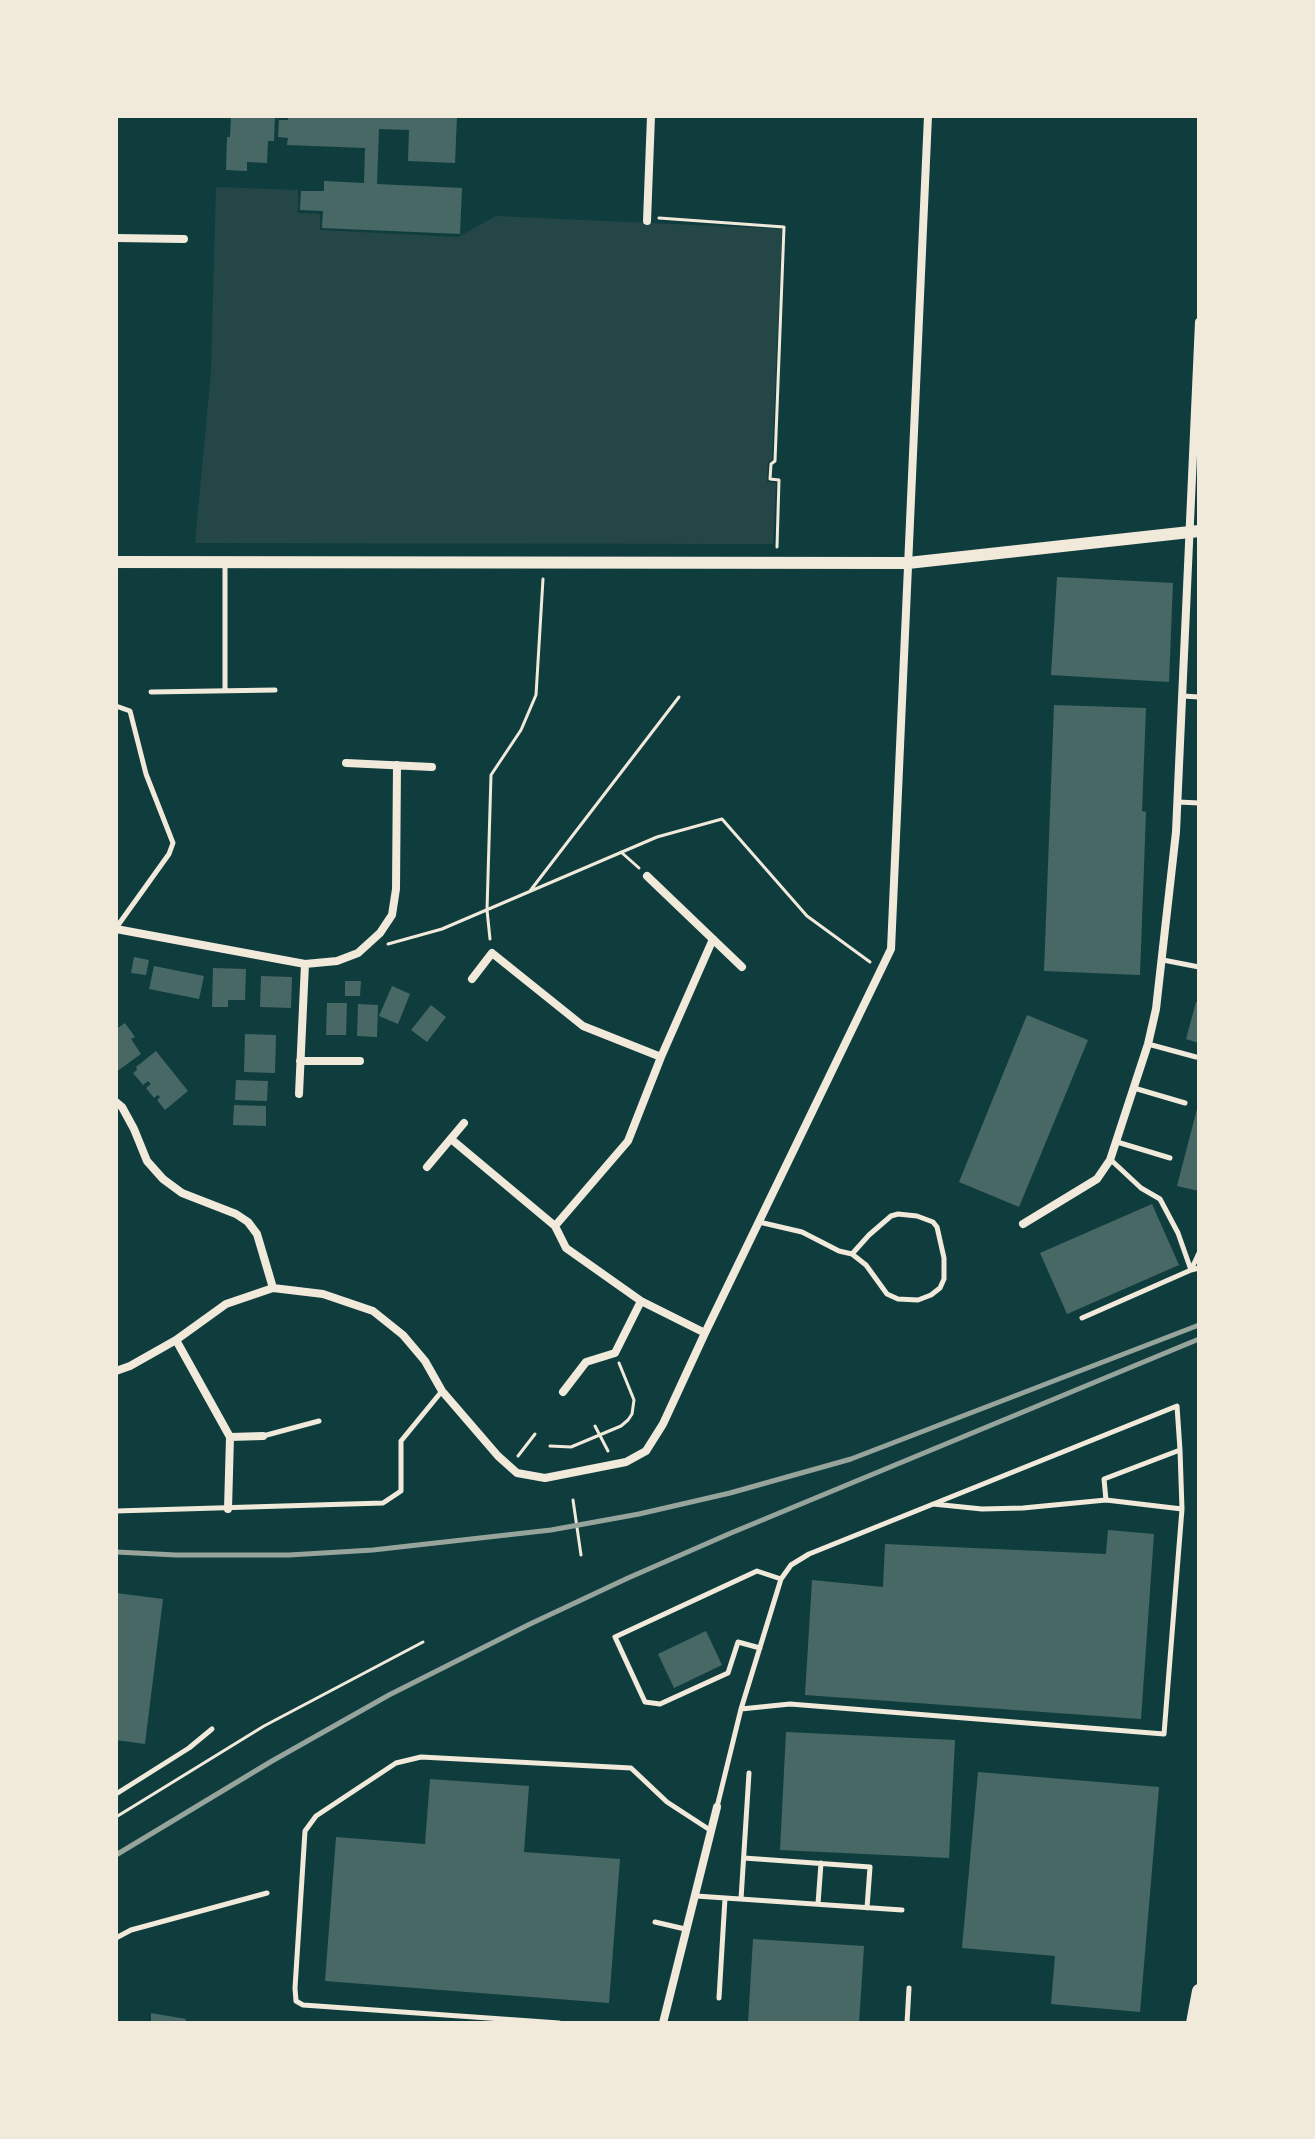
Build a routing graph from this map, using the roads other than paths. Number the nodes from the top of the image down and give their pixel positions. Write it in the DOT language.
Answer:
graph roads {
  1 [pos="651,116"];
  2 [pos="928,116"];
  3 [pos="647,219"];
  4 [pos="116,238"];
  5 [pos="184,239"];
  6 [pos="1199,322"];
  7 [pos="1194,531"];
  8 [pos="116,562"];
  9 [pos="225,563"];
  10 [pos="908,563"];
  11 [pos="225,690"];
  12 [pos="275,690"];
  13 [pos="151,692"];
  14 [pos="1182,696"];
  15 [pos="1199,697"];
  16 [pos="116,706"];
  17 [pos="346,763"];
  18 [pos="397,765"];
  19 [pos="432,767"];
  20 [pos="1177,802"];
  21 [pos="1199,803"];
  22 [pos="647,876"];
  23 [pos="116,928"];
  24 [pos="713,939"];
  25 [pos="1163,960"];
  26 [pos="305,964"];
  27 [pos="742,967"];
  28 [pos="1199,967"];
  29 [pos="472,979"];
  30 [pos="1148,1044"];
  31 [pos="661,1057"];
  32 [pos="1196,1057"];
  33 [pos="300,1061"];
  34 [pos="360,1061"];
  35 [pos="1134,1088"];
  36 [pos="299,1094"];
  37 [pos="1185,1103"];
  38 [pos="118,1107"];
  39 [pos="464,1123"];
  40 [pos="451,1139"];
  41 [pos="1117,1142"];
  42 [pos="1170,1158"];
  43 [pos="1110,1160"];
  44 [pos="427,1167"];
  45 [pos="759,1222"];
  46 [pos="1023,1224"];
  47 [pos="555,1226"];
  48 [pos="1199,1253"];
  49 [pos="852,1254"];
  50 [pos="1199,1268"];
  51 [pos="1191,1270"];
  52 [pos="273,1288"];
  53 [pos="641,1301"];
  54 [pos="1082,1318"];
  55 [pos="705,1333"];
  56 [pos="176,1340"];
  57 [pos="116,1371"];
  58 [pos="442,1391"];
  59 [pos="563,1392"];
  60 [pos="319,1421"];
  61 [pos="263,1436"];
  62 [pos="230,1437"];
  63 [pos="1180,1450"];
  64 [pos="1106,1500"];
  65 [pos="932,1504"];
  66 [pos="228,1509"];
  67 [pos="1182,1509"];
  68 [pos="116,1511"];
  69 [pos="781,1579"];
  70 [pos="760,1648"];
  71 [pos="741,1709"];
  72 [pos="212,1729"];
  73 [pos="749,1773"];
  74 [pos="116,1794"];
  75 [pos="717,1807"];
  76 [pos="711,1830"];
  77 [pos="744,1858"];
  78 [pos="821,1863"];
  79 [pos="267,1893"];
  80 [pos="695,1896"];
  81 [pos="725,1898"];
  82 [pos="741,1899"];
  83 [pos="818,1904"];
  84 [pos="867,1908"];
  85 [pos="902,1910"];
  86 [pos="655,1922"];
  87 [pos="686,1930"];
  88 [pos="116,1938"];
  89 [pos="909,1988"];
  90 [pos="1199,1991"];
  91 [pos="719,1998"];
  92 [pos="559,2023"];
  93 [pos="663,2023"];
  94 [pos="907,2023"];
  95 [pos="1193,2023"];
  1 -- 3 [label="street"];
  2 -- 10 [label="street"];
  4 -- 5 [label="street"];
  6 -- 7 [label="street"];
  7 -- 10 [label="street"];
  7 -- 14 [label="street"];
  8 -- 9 [label="street"];
  9 -- 10 [label="street"];
  9 -- 11 [label="lane"];
  10 -- 45 [label="street"];
  11 -- 12 [label="lane"];
  11 -- 13 [label="lane"];
  14 -- 15 [label="lane"];
  14 -- 20 [label="street"];
  16 -- 23 [label="lane"];
  17 -- 18 [label="street"];
  18 -- 19 [label="street"];
  18 -- 26 [label="street"];
  20 -- 21 [label="lane"];
  20 -- 25 [label="street"];
  22 -- 24 [label="street"];
  23 -- 26 [label="street"];
  24 -- 27 [label="street"];
  24 -- 31 [label="street"];
  25 -- 28 [label="lane"];
  25 -- 30 [label="street"];
  26 -- 33 [label="street"];
  29 -- 31 [label="street"];
  30 -- 32 [label="lane"];
  30 -- 35 [label="street"];
  31 -- 47 [label="street"];
  33 -- 34 [label="street"];
  33 -- 36 [label="street"];
  35 -- 37 [label="lane"];
  35 -- 41 [label="street"];
  38 -- 52 [label="street"];
  39 -- 40 [label="street"];
  40 -- 44 [label="street"];
  40 -- 47 [label="street"];
  41 -- 42 [label="lane"];
  41 -- 43 [label="street"];
  43 -- 46 [label="street"];
  43 -- 51 [label="lane"];
  45 -- 49 [label="lane"];
  45 -- 55 [label="street"];
  47 -- 53 [label="street"];
  48 -- 51 [label="lane"];
  49 -- 49 [label="lane"];
  50 -- 51 [label="lane"];
  51 -- 54 [label="lane"];
  52 -- 56 [label="street"];
  52 -- 58 [label="street"];
  53 -- 55 [label="street"];
  53 -- 59 [label="street"];
  55 -- 58 [label="street"];
  56 -- 57 [label="street"];
  56 -- 62 [label="street"];
  58 -- 66 [label="lane"];
  60 -- 61 [label="lane"];
  61 -- 62 [label="street"];
  62 -- 66 [label="street"];
  63 -- 64 [label="lane"];
  63 -- 65 [label="lane"];
  63 -- 67 [label="lane"];
  64 -- 65 [label="lane"];
  64 -- 67 [label="lane"];
  65 -- 69 [label="lane"];
  66 -- 68 [label="lane"];
  67 -- 71 [label="lane"];
  69 -- 70 [label="lane"];
  69 -- 70 [label="lane"];
  70 -- 71 [label="lane"];
  71 -- 75 [label="lane"];
  72 -- 74 [label="lane"];
  73 -- 77 [label="lane"];
  75 -- 76 [label="street"];
  76 -- 80 [label="street"];
  76 -- 92 [label="lane"];
  77 -- 78 [label="lane"];
  77 -- 82 [label="lane"];
  78 -- 83 [label="lane"];
  78 -- 84 [label="lane"];
  79 -- 88 [label="lane"];
  80 -- 81 [label="lane"];
  80 -- 87 [label="street"];
  81 -- 82 [label="lane"];
  81 -- 91 [label="lane"];
  82 -- 83 [label="lane"];
  83 -- 84 [label="lane"];
  84 -- 85 [label="lane"];
  86 -- 87 [label="lane"];
  87 -- 93 [label="street"];
  89 -- 94 [label="lane"];
  90 -- 95 [label="main road"];
}
